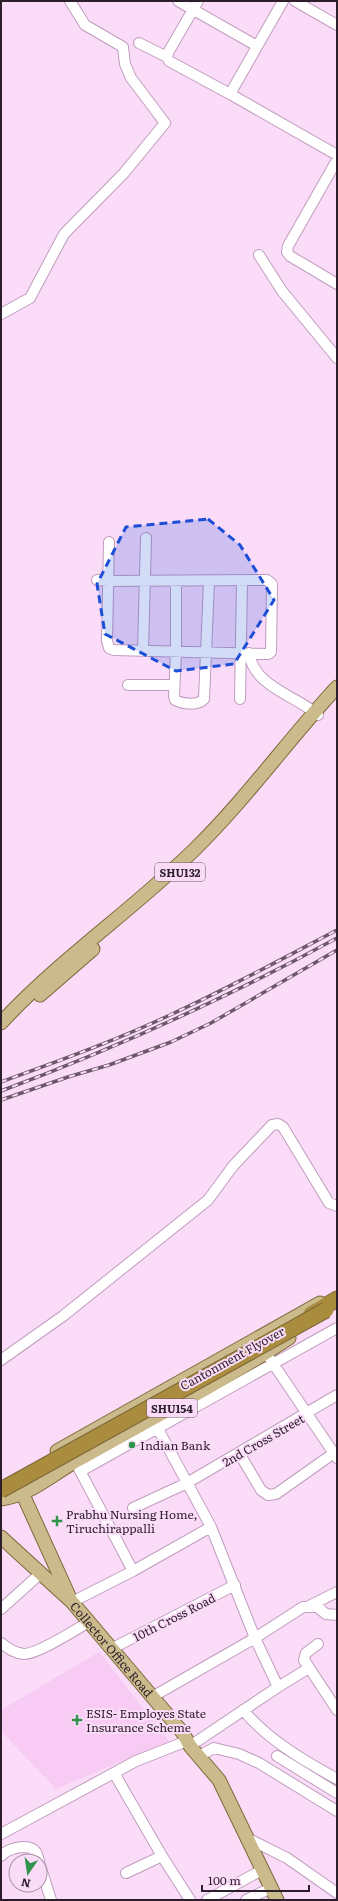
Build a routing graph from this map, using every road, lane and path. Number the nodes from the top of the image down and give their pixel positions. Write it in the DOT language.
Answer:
graph roads {
  1 [pos="70,1"];
  2 [pos="178,1"];
  3 [pos="198,1"];
  4 [pos="283,1"];
  5 [pos="295,1"];
  6 [pos="193,10"];
  7 [pos="337,25"];
  8 [pos="138,43"];
  9 [pos="257,46"];
  10 [pos="167,57"];
  11 [pos="230,94"];
  12 [pos="337,155"];
  13 [pos="337,160"];
  14 [pos="259,255"];
  15 [pos="337,284"];
  16 [pos="1,314"];
  17 [pos="337,358"];
  18 [pos="146,538"];
  19 [pos="109,542"];
  20 [pos="97,580"];
  21 [pos="109,581"];
  22 [pos="145,581"];
  23 [pos="176,581"];
  24 [pos="242,581"];
  25 [pos="209,582"];
  26 [pos="143,651"];
  27 [pos="176,653"];
  28 [pos="206,653"];
  29 [pos="245,653"];
  30 [pos="128,685"];
  31 [pos="174,685"];
  32 [pos="337,687"];
  33 [pos="337,694"];
  34 [pos="240,698"];
  35 [pos="316,713"];
  36 [pos="1,1023"];
  37 [pos="1,1030"];
  38 [pos="337,1206"];
  39 [pos="333,1304"];
  40 [pos="337,1328"];
  41 [pos="270,1358"];
  42 [pos="1,1360"];
  43 [pos="337,1395"];
  44 [pos="307,1414"];
  45 [pos="158,1429"];
  46 [pos="239,1454"];
  47 [pos="335,1456"];
  48 [pos="78,1466"];
  49 [pos="16,1476"];
  50 [pos="1,1482"];
  51 [pos="187,1483"];
  52 [pos="1,1485"];
  53 [pos="1,1490"];
  54 [pos="23,1494"];
  55 [pos="1,1499"];
  56 [pos="133,1508"];
  57 [pos="211,1527"];
  58 [pos="1,1537"];
  59 [pos="133,1571"];
  60 [pos="41,1573"];
  61 [pos="235,1585"];
  62 [pos="337,1592"];
  63 [pos="72,1602"];
  64 [pos="309,1606"];
  65 [pos="1,1609"];
  66 [pos="337,1615"];
  67 [pos="89,1622"];
  68 [pos="255,1638"];
  69 [pos="1,1643"];
  70 [pos="318,1644"];
  71 [pos="113,1648"];
  72 [pos="309,1668"];
  73 [pos="278,1687"];
  74 [pos="152,1697"];
  75 [pos="243,1710"];
  76 [pos="337,1710"];
  77 [pos="189,1743"];
  78 [pos="198,1756"];
  79 [pos="277,1756"];
  80 [pos="114,1773"];
  81 [pos="337,1779"];
  82 [pos="337,1793"];
  83 [pos="337,1811"];
  84 [pos="1,1834"];
  85 [pos="247,1838"];
  86 [pos="35,1853"];
  87 [pos="1,1856"];
  88 [pos="162,1856"];
  89 [pos="262,1870"];
  90 [pos="126,1874"];
  91 [pos="48,1888"];
  92 [pos="337,1893"];
  93 [pos="274,1894"];
  94 [pos="52,1900"];
  95 [pos="190,1900"];
  96 [pos="207,1900"];
  97 [pos="246,1900"];
  1 -- 16 [label="street"];
  2 -- 6 [label="street"];
  3 -- 6 [label="street"];
  4 -- 9 [label="street"];
  5 -- 7 [label="street"];
  6 -- 9 [label="street"];
  6 -- 10 [label="street"];
  8 -- 10 [label="street"];
  9 -- 11 [label="street"];
  10 -- 11 [label="street"];
  11 -- 12 [label="street"];
  13 -- 15 [label="street"];
  14 -- 17 [label="street"];
  18 -- 22 [label="street"];
  19 -- 21 [label="street"];
  20 -- 21 [label="street"];
  21 -- 22 [label="street"];
  21 -- 26 [label="street"];
  22 -- 23 [label="street"];
  22 -- 26 [label="street"];
  23 -- 25 [label="street"];
  23 -- 27 [label="street"];
  24 -- 25 [label="street"];
  24 -- 29 [label="street"];
  24 -- 29 [label="street"];
  25 -- 28 [label="street"];
  26 -- 27 [label="street"];
  27 -- 28 [label="street"];
  27 -- 31 [label="street"];
  28 -- 29 [label="street"];
  28 -- 31 [label="street"];
  29 -- 34 [label="street"];
  29 -- 35 [label="street"];
  30 -- 31 [label="street"];
  32 -- 35 [label="main road"];
  33 -- 35 [label="main road, SHU132"];
  35 -- 36 [label="main road"];
  35 -- 37 [label="main road, SHU132"];
  38 -- 42 [label="street"];
  39 -- 41 [label="main road, SHU154"];
  39 -- 49 [label="highway, Cantonment Flyover, bridge"];
  39 -- 53 [label="highway, Cantonment Flyover, bridge"];
  40 -- 41 [label="street"];
  41 -- 44 [label="street"];
  41 -- 45 [label="street"];
  41 -- 48 [label="main road, SHU154"];
  43 -- 44 [label="street, 2nd Cross Street"];
  44 -- 46 [label="street, 2nd Cross Street"];
  44 -- 47 [label="street"];
  45 -- 48 [label="street"];
  45 -- 51 [label="street"];
  46 -- 47 [label="street"];
  46 -- 51 [label="street, 2nd Cross Street"];
  48 -- 54 [label="main road, SHU154"];
  48 -- 59 [label="street"];
  49 -- 50 [label="main road"];
  49 -- 52 [label="highway, Cantonment Flyover"];
  49 -- 54 [label="main road"];
  51 -- 56 [label="street, 2nd Cross Street"];
  51 -- 57 [label="street"];
  54 -- 55 [label="main road, SHU154"];
  54 -- 63 [label="main road"];
  57 -- 59 [label="street"];
  57 -- 61 [label="street"];
  58 -- 60 [label="main road, Collector Office Road"];
  59 -- 63 [label="street"];
  60 -- 63 [label="main road, Collector Office Road"];
  60 -- 65 [label="street"];
  61 -- 68 [label="street"];
  61 -- 71 [label="street, 10th Cross Road"];
  62 -- 64 [label="street"];
  63 -- 67 [label="main road, Collector Office Road"];
  64 -- 66 [label="street"];
  64 -- 68 [label="street"];
  67 -- 69 [label="street"];
  67 -- 71 [label="main road, Collector Office Road"];
  68 -- 73 [label="street"];
  68 -- 74 [label="street"];
  70 -- 72 [label="street"];
  71 -- 74 [label="main road, Collector Office Road"];
  72 -- 73 [label="street"];
  72 -- 76 [label="street"];
  73 -- 75 [label="street"];
  74 -- 77 [label="main road, Collector Office Road"];
  75 -- 77 [label="street"];
  75 -- 81 [label="street"];
  77 -- 78 [label="main road, Collector Office Road"];
  77 -- 80 [label="street"];
  78 -- 83 [label="street"];
  78 -- 85 [label="main road, Collector Office Road"];
  79 -- 82 [label="street"];
  80 -- 84 [label="street"];
  80 -- 88 [label="street"];
  85 -- 89 [label="main road, Collector Office Road"];
  85 -- 92 [label="street"];
  86 -- 87 [label="street"];
  88 -- 90 [label="street"];
  88 -- 95 [label="street"];
  89 -- 93 [label="main road, Collector Office Road"];
  89 -- 96 [label="street"];
  91 -- 94 [label="street"];
  93 -- 97 [label="street"];
}
